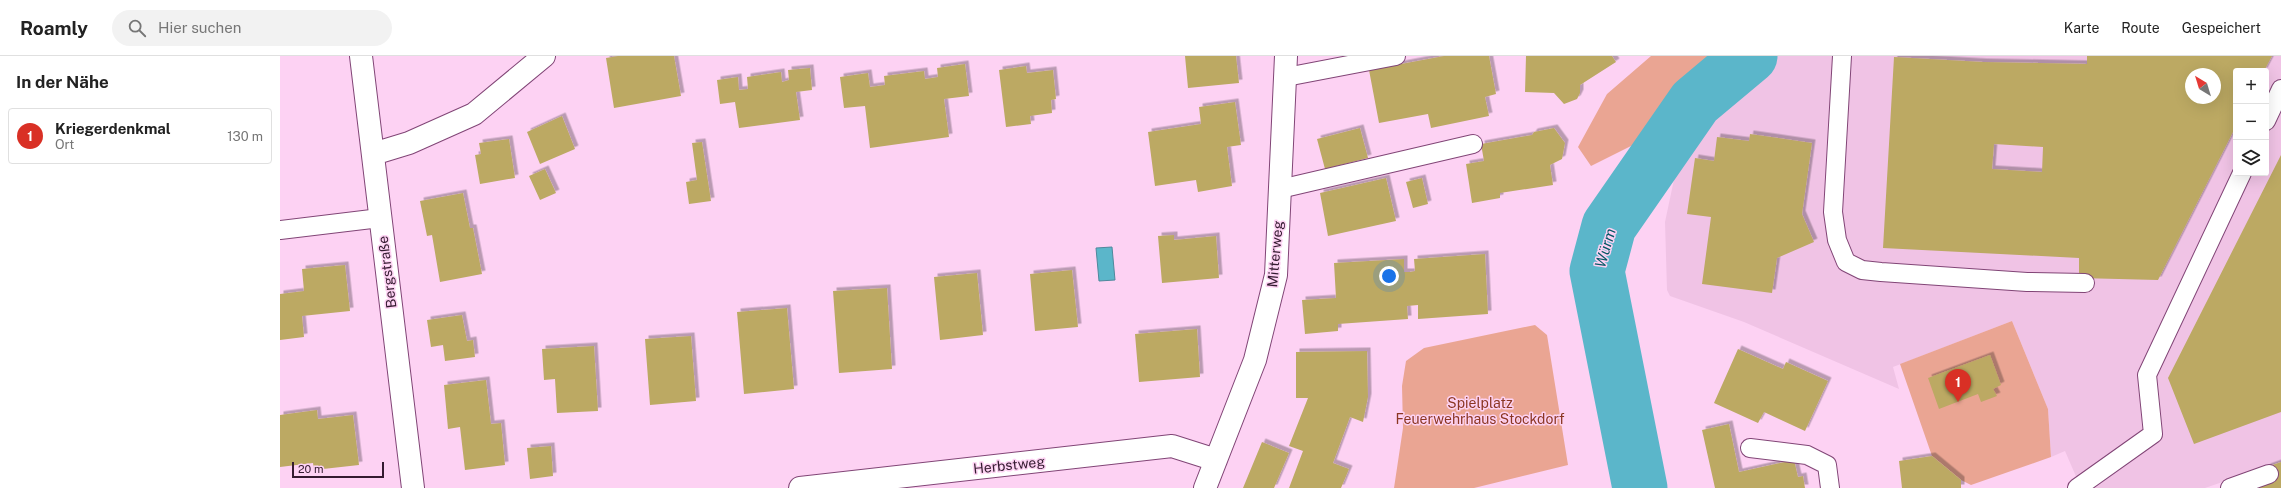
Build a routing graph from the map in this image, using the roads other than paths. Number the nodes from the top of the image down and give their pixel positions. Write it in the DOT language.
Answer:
graph roads {
  1 [pos="361,56"];
  2 [pos="544,56"];
  3 [pos="1286,56"];
  4 [pos="1396,56"];
  5 [pos="1842,56"];
  6 [pos="1286,77"];
  7 [pos="2281,89"];
  8 [pos="2269,115"];
  9 [pos="1473,144"];
  10 [pos="372,154"];
  11 [pos="2241,176"];
  12 [pos="1280,189"];
  13 [pos="380,218"];
  14 [pos="280,230"];
  15 [pos="2086,283"];
  16 [pos="1750,448"];
  17 [pos="1216,460"];
  18 [pos="2269,474"];
  19 [pos="413,488"];
  20 [pos="800,488"];
  21 [pos="1205,488"];
  22 [pos="1830,488"];
  23 [pos="2077,488"];
  24 [pos="2230,488"];
  1 -- 10 [label="street, Bergstraße"];
  2 -- 10 [label="street"];
  3 -- 6 [label="street, Mitterweg"];
  4 -- 6 [label="lane"];
  5 -- 15 [label="lane"];
  6 -- 12 [label="street, Mitterweg"];
  7 -- 8 [label="lane"];
  9 -- 12 [label="lane"];
  10 -- 13 [label="street, Bergstraße"];
  11 -- 23 [label="lane"];
  12 -- 17 [label="street, Mitterweg"];
  13 -- 14 [label="lane"];
  13 -- 19 [label="street, Bergstraße"];
  16 -- 22 [label="lane"];
  17 -- 20 [label="street, Herbstweg"];
  17 -- 21 [label="street, Mitterweg"];
  18 -- 24 [label="lane"];
}
